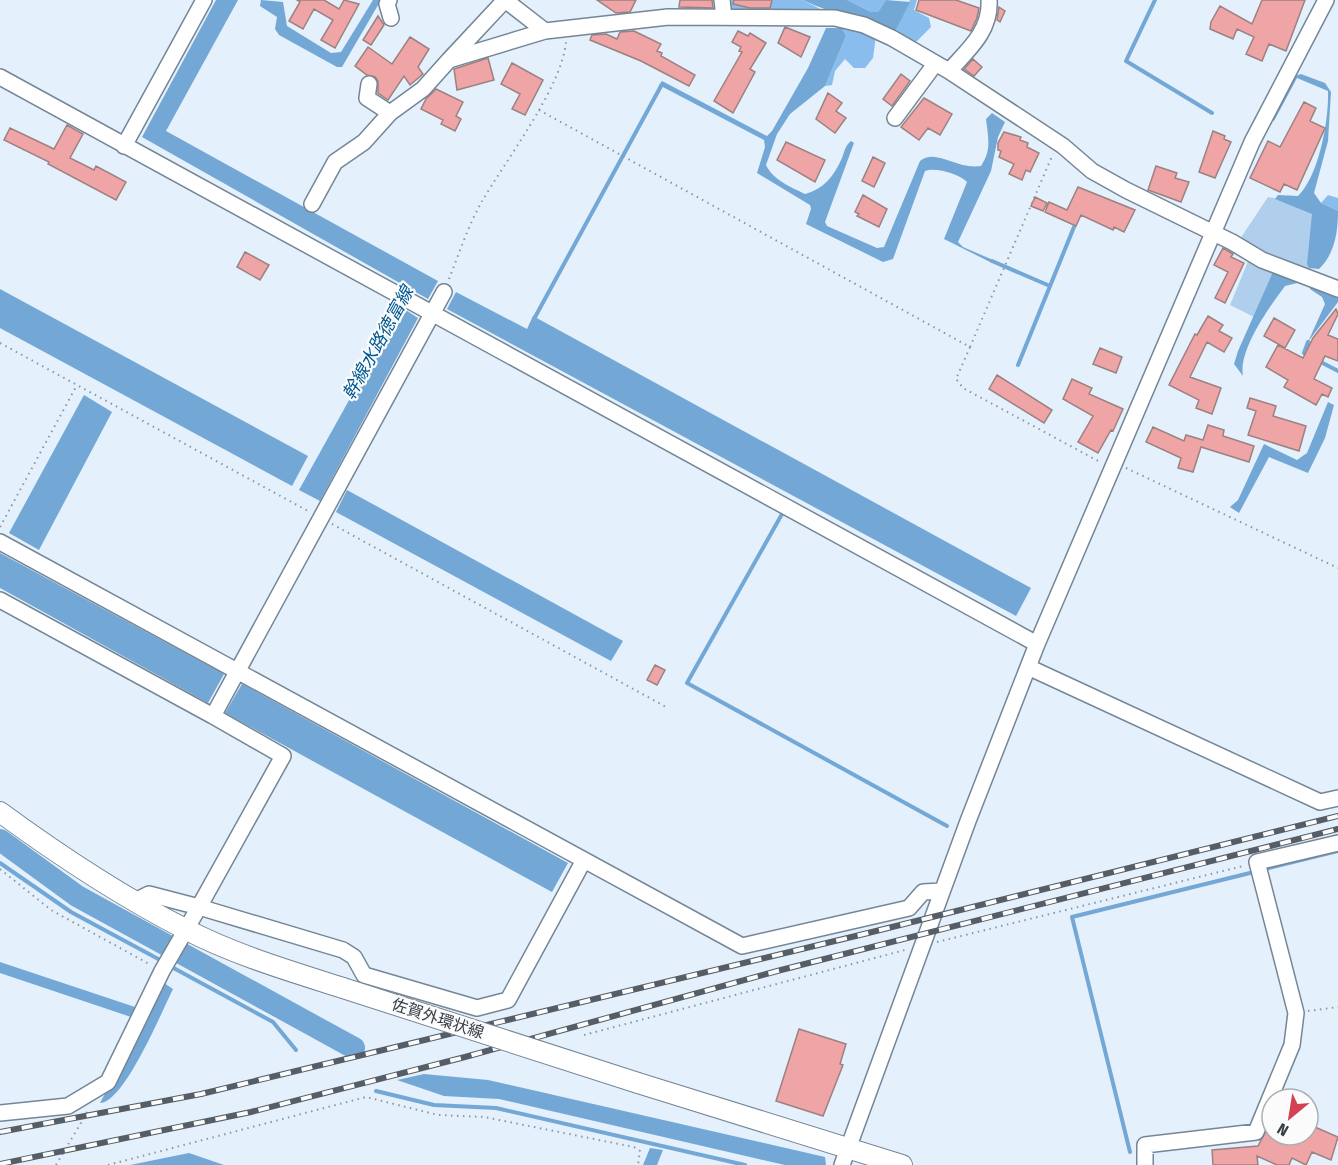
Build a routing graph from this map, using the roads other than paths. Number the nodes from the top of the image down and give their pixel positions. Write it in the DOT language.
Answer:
graph roads {
  1 [pos="204,0"];
  2 [pos="389,0"];
  3 [pos="722,0"];
  4 [pos="989,0"];
  5 [pos="1326,0"];
  6 [pos="511,1"];
  7 [pos="724,17"];
  8 [pos="391,18"];
  9 [pos="545,31"];
  10 [pos="449,60"];
  11 [pos="935,64"];
  12 [pos="949,71"];
  13 [pos="0,77"];
  14 [pos="369,84"];
  15 [pos="390,113"];
  16 [pos="896,118"];
  17 [pos="124,146"];
  18 [pos="312,204"];
  19 [pos="1213,232"];
  20 [pos="1338,290"];
  21 [pos="428,304"];
  22 [pos="12,549"];
  23 [pos="0,600"];
  24 [pos="1037,644"];
  25 [pos="1028,667"];
  26 [pos="238,670"];
  27 [pos="213,716"];
  28 [pos="1338,798"];
  29 [pos="0,812"];
  30 [pos="1338,843"];
  31 [pos="584,860"];
  32 [pos="942,891"];
  33 [pos="135,901"];
  34 [pos="199,907"];
  35 [pos="184,935"];
  36 [pos="0,1113"];
  37 [pos="845,1158"];
  38 [pos="902,1165"];
  39 [pos="1146,1165"];
  1 -- 17 [label="street"];
  2 -- 8 [label="street"];
  3 -- 7 [label="street"];
  4 -- 12 [label="street"];
  5 -- 19 [label="street"];
  6 -- 9 [label="street"];
  6 -- 10 [label="street"];
  7 -- 9 [label="street"];
  7 -- 11 [label="street"];
  9 -- 10 [label="street"];
  10 -- 15 [label="street"];
  11 -- 12 [label="street"];
  11 -- 16 [label="street"];
  12 -- 19 [label="street"];
  13 -- 17 [label="street"];
  14 -- 15 [label="street"];
  15 -- 18 [label="street"];
  17 -- 21 [label="street"];
  19 -- 20 [label="street"];
  19 -- 24 [label="street"];
  21 -- 24 [label="street"];
  21 -- 26 [label="street"];
  22 -- 26 [label="street"];
  23 -- 27 [label="street"];
  24 -- 25 [label="street"];
  25 -- 28 [label="street"];
  25 -- 32 [label="street"];
  26 -- 27 [label="street"];
  26 -- 31 [label="street"];
  27 -- 34 [label="street"];
  29 -- 33 [label="main road, 佐賀外環状線"];
  30 -- 39 [label="street"];
  31 -- 32 [label="street"];
  31 -- 34 [label="street"];
  32 -- 37 [label="street"];
  33 -- 34 [label="street"];
  33 -- 35 [label="main road, 佐賀外環状線"];
  34 -- 35 [label="street"];
  35 -- 36 [label="street"];
  35 -- 37 [label="main road, 佐賀外環状線, bridge"];
  37 -- 38 [label="main road, 佐賀外環状線"];
}
